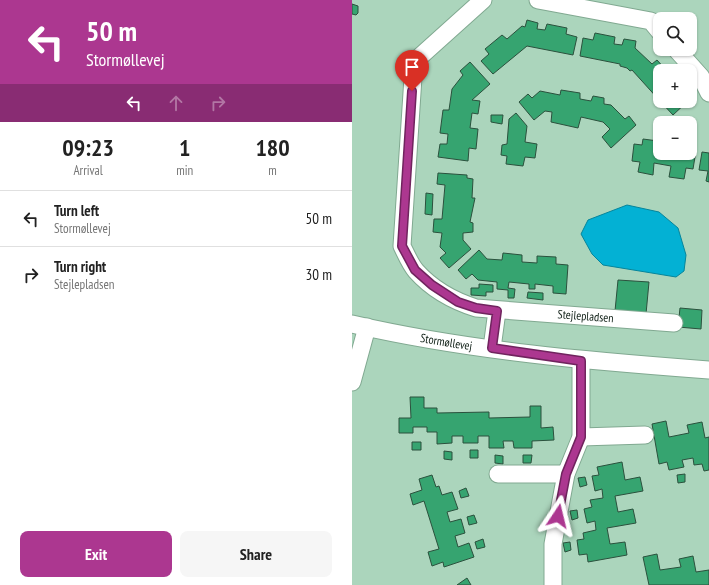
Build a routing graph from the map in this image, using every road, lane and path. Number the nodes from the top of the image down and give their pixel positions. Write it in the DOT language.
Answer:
graph roads {
  1 [pos="483,0"];
  2 [pos="538,0"];
  3 [pos="653,24"];
  4 [pos="682,56"];
  5 [pos="709,93"];
  6 [pos="497,311"];
  7 [pos="674,323"];
  8 [pos="359,326"];
  9 [pos="492,348"];
  10 [pos="581,361"];
  11 [pos="709,370"];
  12 [pos="352,382"];
  13 [pos="645,435"];
  14 [pos="581,437"];
  15 [pos="498,474"];
  16 [pos="566,474"];
  17 [pos="553,585"];
  1 -- 6 [label="street, Stejlepladsen"];
  2 -- 3 [label="street"];
  4 -- 5 [label="street"];
  6 -- 7 [label="street, Stejlepladsen"];
  6 -- 9 [label="street"];
  8 -- 9 [label="street, Stormøllevej"];
  8 -- 12 [label="street"];
  9 -- 10 [label="street, Stormøllevej"];
  10 -- 11 [label="street, Stormøllevej"];
  10 -- 14 [label="street"];
  13 -- 14 [label="street"];
  14 -- 16 [label="street"];
  15 -- 16 [label="street"];
  16 -- 17 [label="street"];
}
